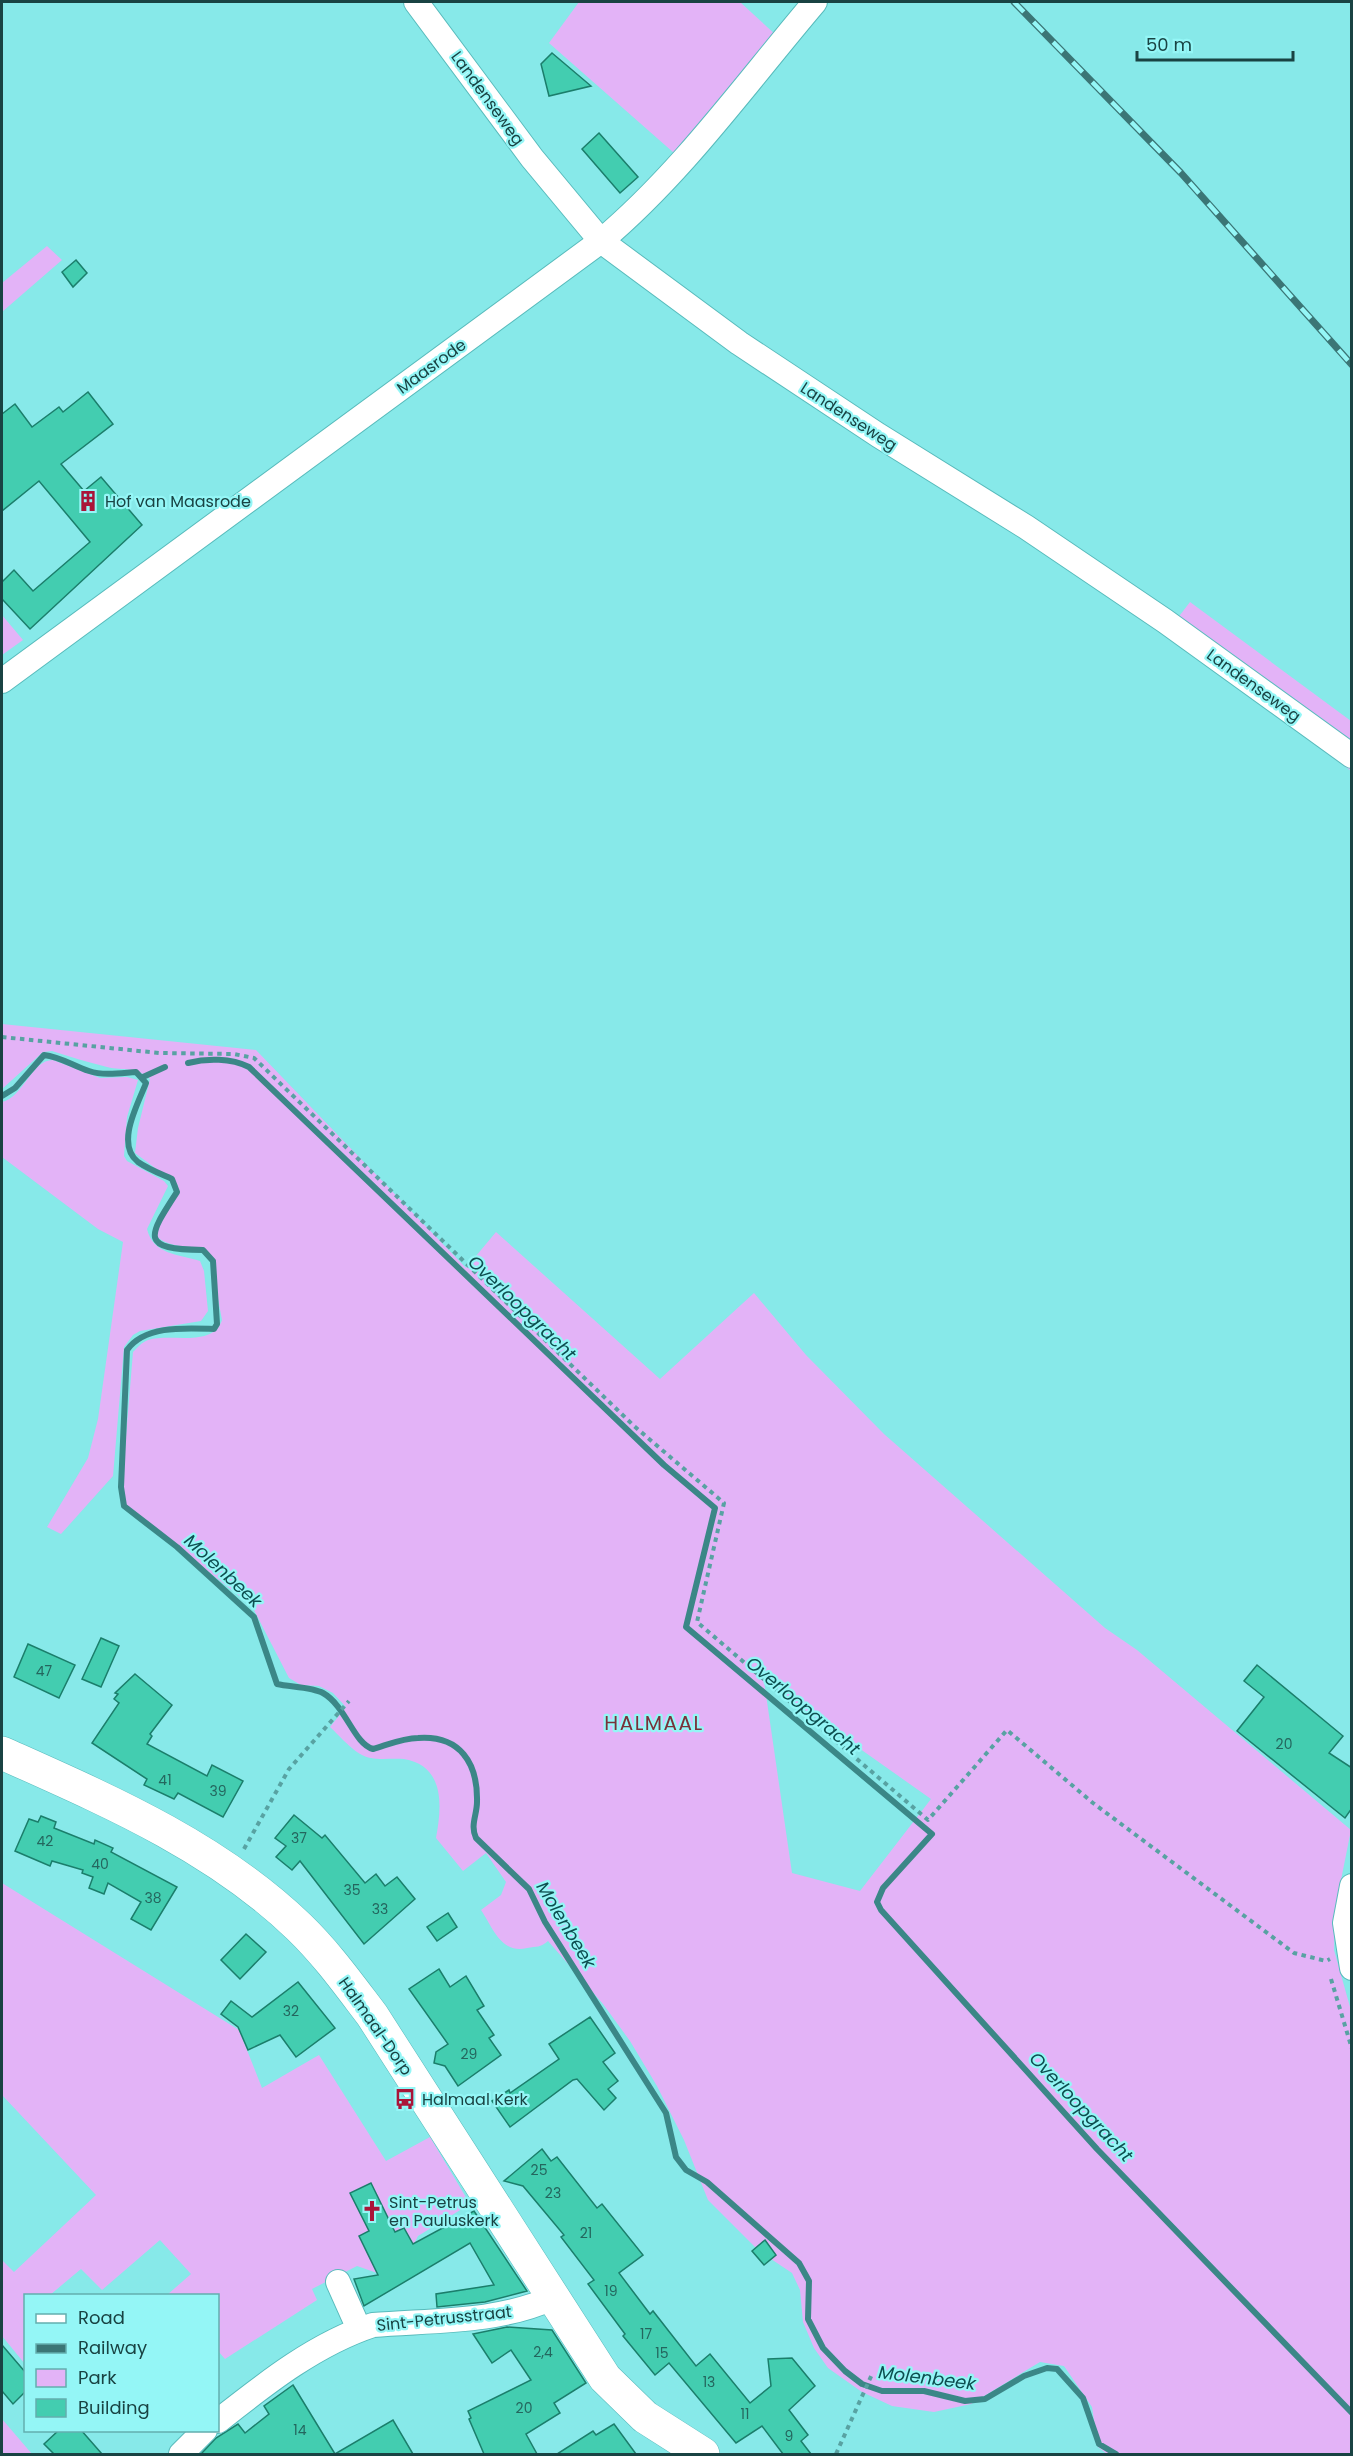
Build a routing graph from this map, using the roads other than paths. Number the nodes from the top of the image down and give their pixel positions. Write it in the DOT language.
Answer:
graph roads {
  1 [pos="416,2"];
  2 [pos="815,2"];
  3 [pos="601,241"];
  4 [pos="2,681"];
  5 [pos="1352,756"];
  6 [pos="2,1753"];
  7 [pos="1352,1886"];
  8 [pos="1352,1968"];
  9 [pos="338,2282"];
  10 [pos="552,2298"];
  11 [pos="359,2329"];
  12 [pos="219,2420"];
  13 [pos="203,2432"];
  14 [pos="181,2454"];
  15 [pos="703,2454"];
  1 -- 3 [label="street, Landenseweg"];
  2 -- 3 [label="street, Maasrode"];
  3 -- 4 [label="street, Maasrode"];
  3 -- 5 [label="street, Landenseweg"];
  6 -- 10 [label="street, Halmaal-Dorp"];
  7 -- 8 [label="street"];
  9 -- 11 [label="street"];
  10 -- 11 [label="street, Sint-Petrusstraat"];
  10 -- 15 [label="street, Halmaal-Dorp"];
  11 -- 12 [label="street, Sint-Petrusstraat"];
  13 -- 14 [label="street"];
}
